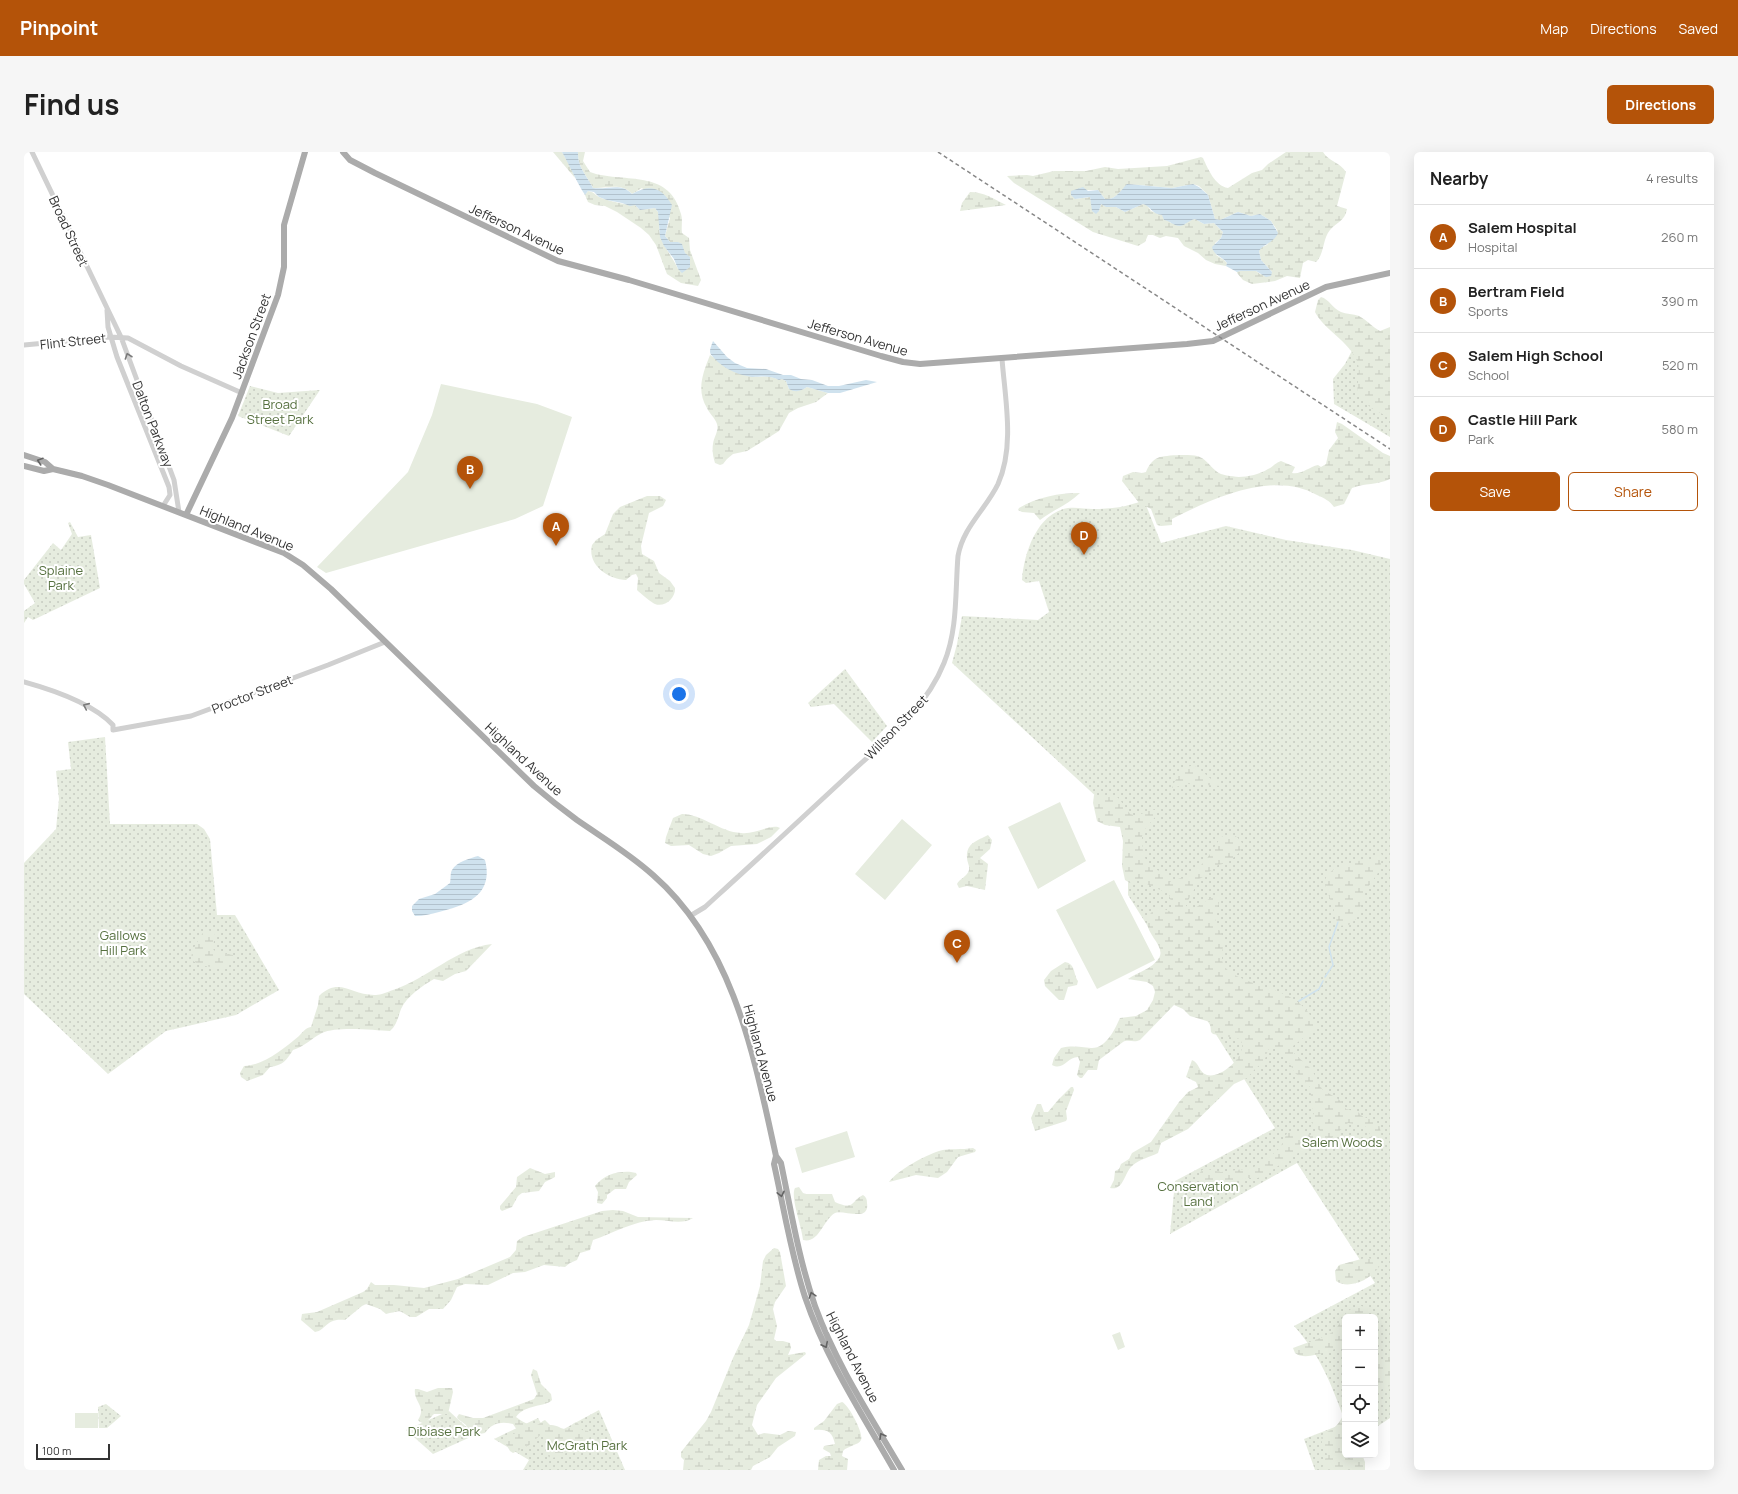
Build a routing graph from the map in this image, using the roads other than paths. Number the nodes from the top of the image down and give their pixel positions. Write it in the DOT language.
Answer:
graph roads {
  1 [pos="32,152"];
  2 [pos="343,152"];
  3 [pos="305,153"];
  4 [pos="1390,273"];
  5 [pos="107,310"];
  6 [pos="110,337"];
  7 [pos="121,337"];
  8 [pos="24,345"];
  9 [pos="1002,359"];
  10 [pos="242,393"];
  11 [pos="24,456"];
  12 [pos="24,466"];
  13 [pos="53,468"];
  14 [pos="163,506"];
  15 [pos="179,512"];
  16 [pos="186,515"];
  17 [pos="385,642"];
  18 [pos="24,682"];
  19 [pos="690,916"];
  20 [pos="776,1156"];
  21 [pos="894,1470"];
  22 [pos="902,1470"];
  1 -- 5 [label="street, Broad Street"];
  2 -- 9 [label="main road, Jefferson Avenue"];
  3 -- 10 [label="main road, Jackson Street"];
  4 -- 9 [label="main road, Jefferson Avenue"];
  5 -- 6 [label="street, Broad Street"];
  5 -- 7 [label="street, Broad Street"];
  6 -- 7 [label="street, Flint Street"];
  6 -- 8 [label="street, Flint Street"];
  6 -- 14 [label="street, Dalton Parkway"];
  7 -- 10 [label="street"];
  15 -- 7 [label="street, Dalton Parkway, one-way"];
  9 -- 19 [label="street, Willson Street"];
  10 -- 16 [label="main road, Jackson Street"];
  13 -- 11 [label="main road, one-way"];
  12 -- 13 [label="main road"];
  13 -- 14 [label="main road, Highland Avenue"];
  14 -- 15 [label="main road, Highland Avenue"];
  15 -- 16 [label="main road, Highland Avenue"];
  16 -- 17 [label="main road, Highland Avenue"];
  17 -- 18 [label="street, Proctor Street, one-way"];
  17 -- 19 [label="main road, Highland Avenue"];
  19 -- 20 [label="main road, Highland Avenue"];
  20 -- 21 [label="main road, Highland Avenue, one-way"];
  22 -- 20 [label="main road, Highland Avenue, one-way"];
}
